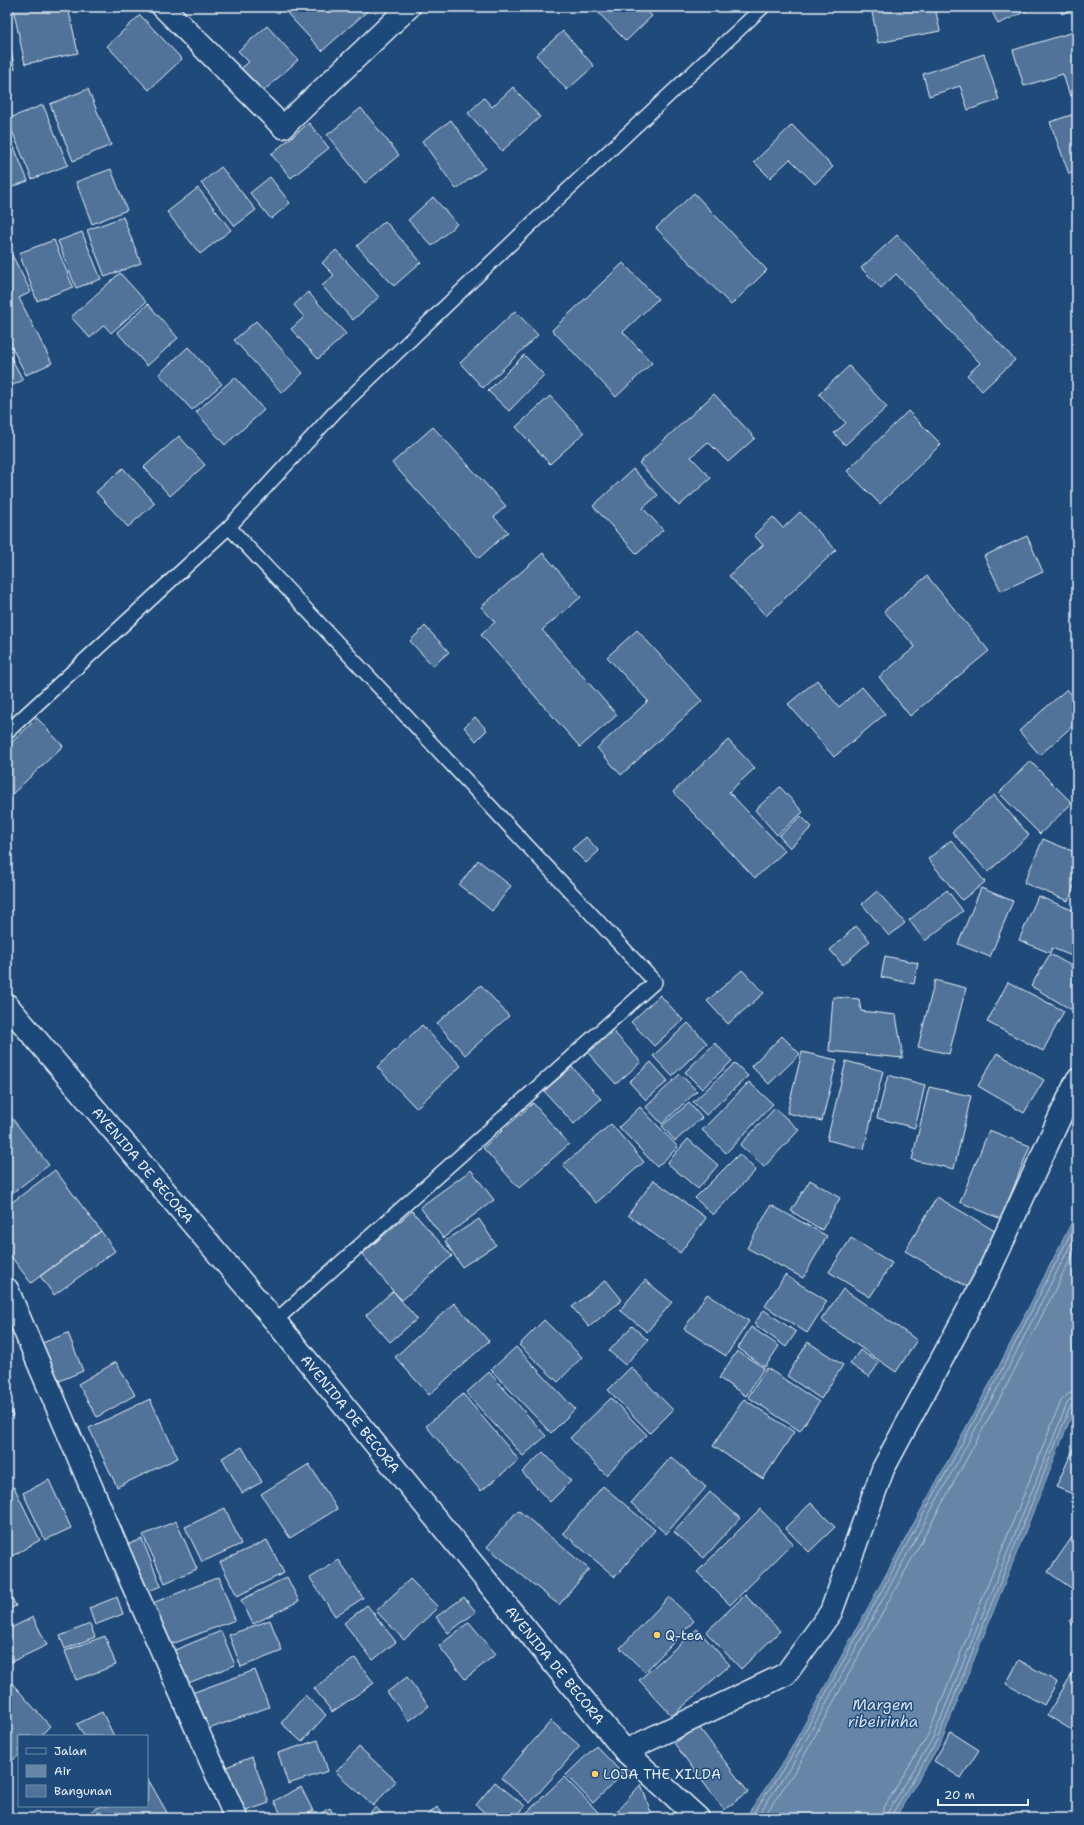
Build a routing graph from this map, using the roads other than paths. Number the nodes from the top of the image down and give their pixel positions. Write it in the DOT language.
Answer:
graph roads {
  1 [pos="163,7"];
  2 [pos="409,7"];
  3 [pos="763,7"];
  4 [pos="229,527"];
  5 [pos="7,732"];
  6 [pos="7,1005"];
  7 [pos="1077,1080"];
  8 [pos="7,1289"];
  9 [pos="275,1321"];
  10 [pos="625,1751"];
  11 [pos="236,1818"];
  12 [pos="698,1818"];
  1 -- 2 [label="street"];
  3 -- 4 [label="lane"];
  4 -- 5 [label="lane"];
  4 -- 9 [label="lane"];
  6 -- 9 [label="street, AVENIDA DE BECORA"];
  7 -- 10 [label="street"];
  8 -- 11 [label="street"];
  9 -- 10 [label="street, AVENIDA DE BECORA"];
  10 -- 12 [label="street, AVENIDA DE BECORA"];
}
